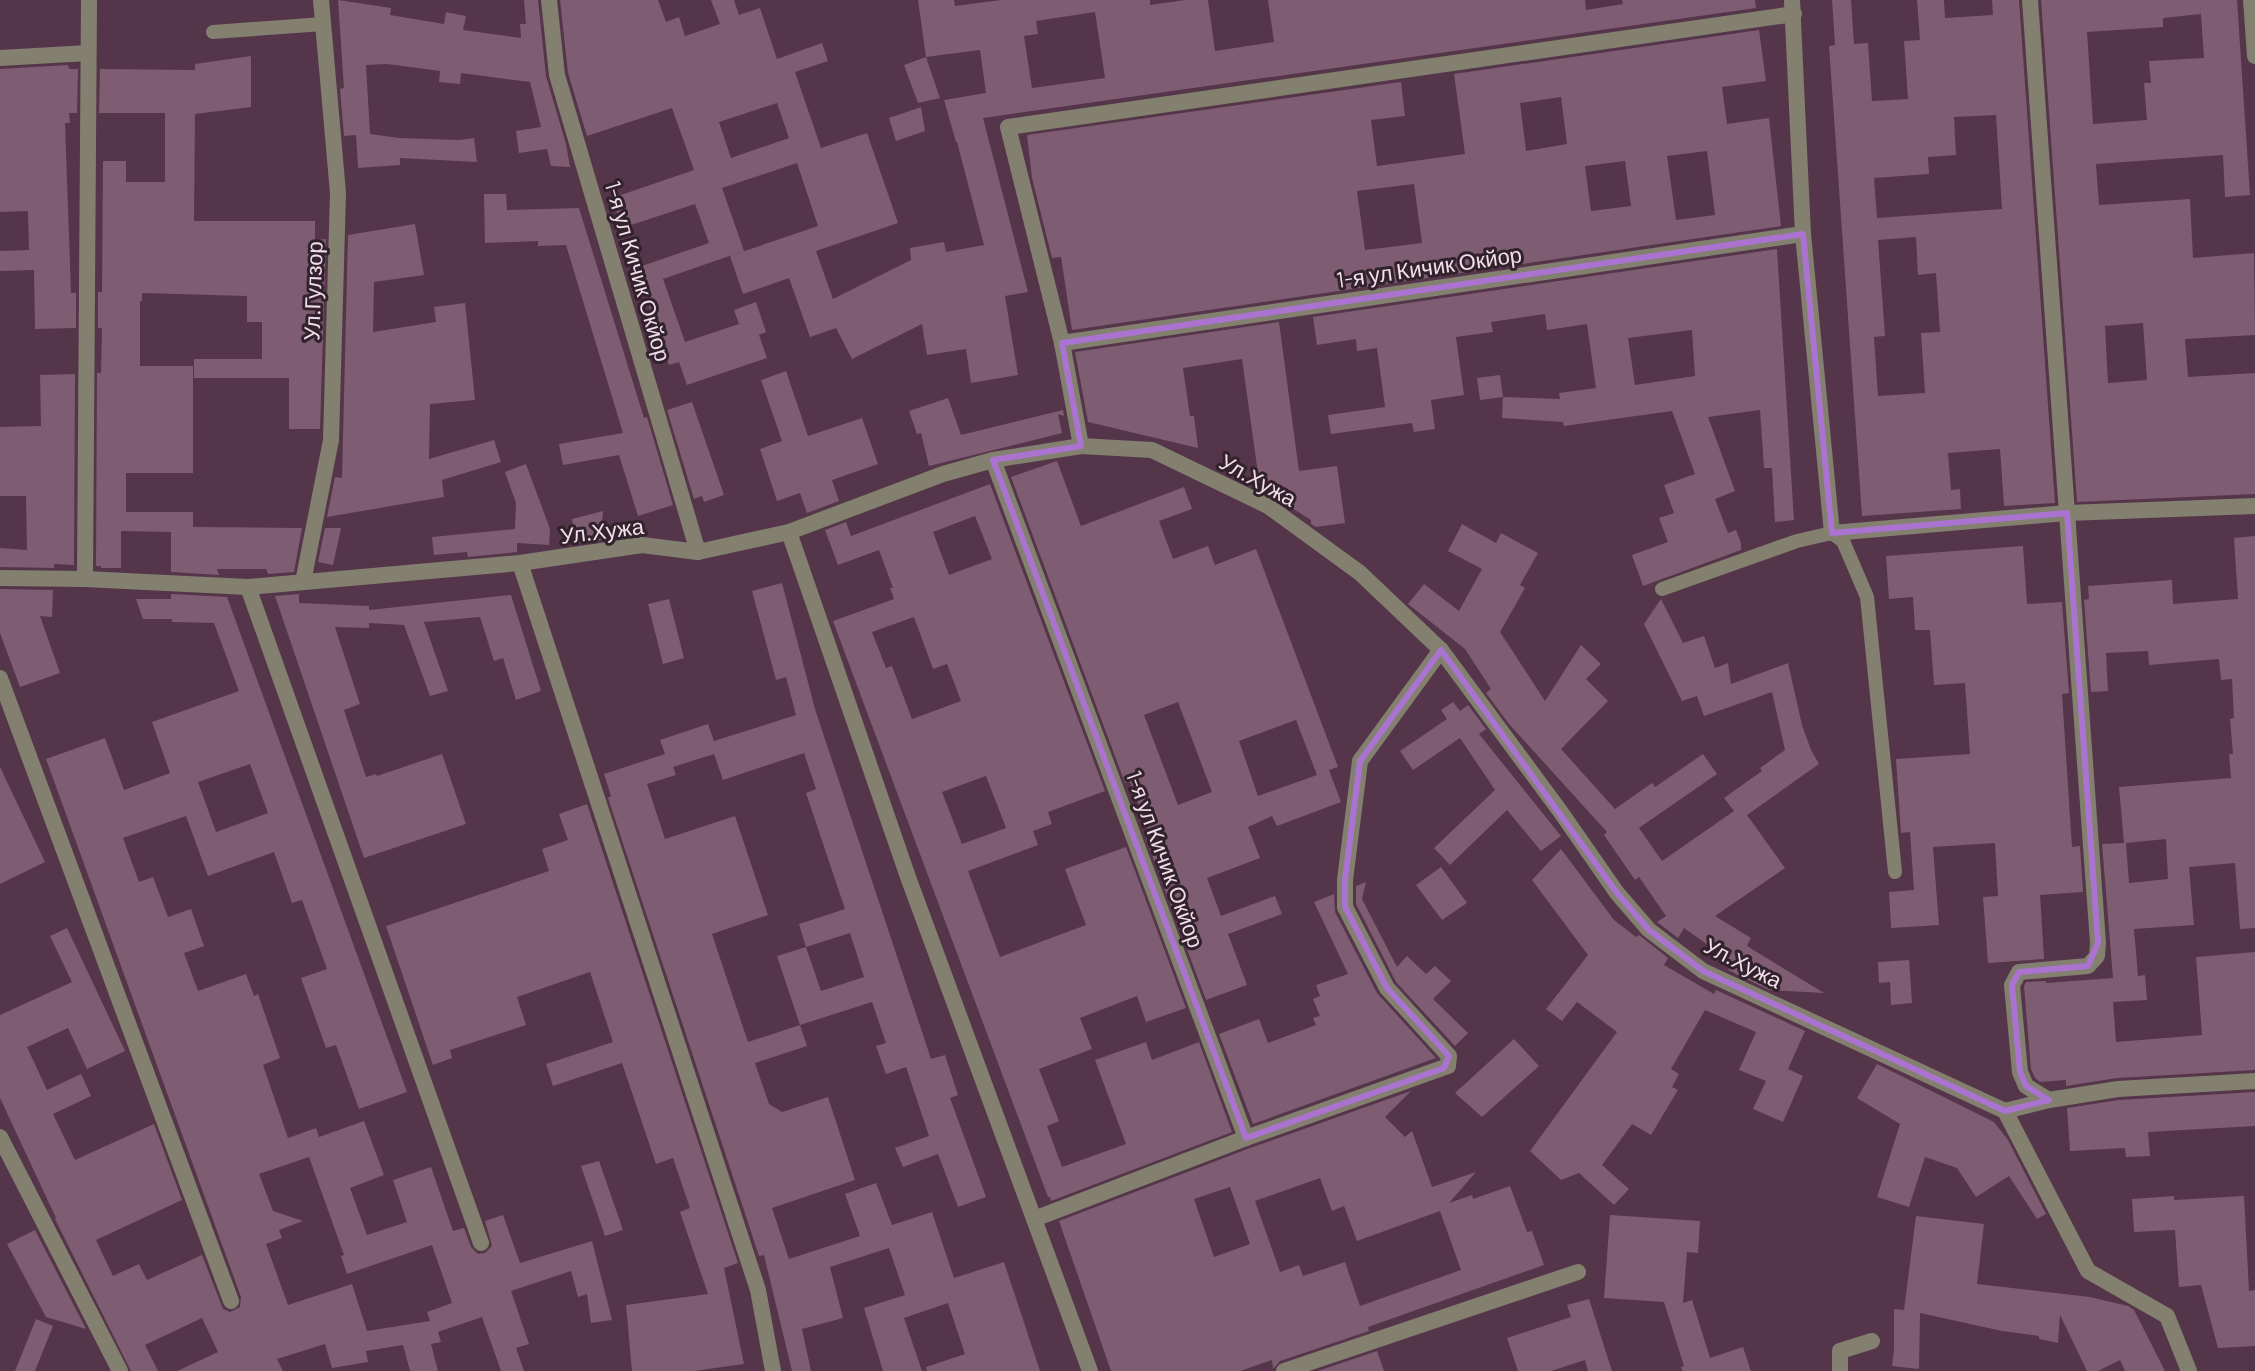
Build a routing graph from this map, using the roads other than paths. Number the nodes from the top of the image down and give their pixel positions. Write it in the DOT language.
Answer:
graph roads {
  1 [pos="89,0"];
  2 [pos="321,0"];
  3 [pos="549,0"];
  4 [pos="2030,0"];
  5 [pos="2251,0"];
  6 [pos="1793,7"];
  7 [pos="323,24"];
  8 [pos="213,32"];
  9 [pos="88,53"];
  10 [pos="2255,56"];
  11 [pos="0,58"];
  12 [pos="1803,234"];
  13 [pos="1062,343"];
  14 [pos="1081,446"];
  15 [pos="993,460"];
  16 [pos="2255,506"];
  17 [pos="2067,513"];
  18 [pos="789,532"];
  19 [pos="1832,533"];
  20 [pos="698,552"];
  21 [pos="520,563"];
  22 [pos="0,578"];
  23 [pos="85,579"];
  24 [pos="303,582"];
  25 [pos="248,587"];
  26 [pos="1662,589"];
  27 [pos="1441,650"];
  28 [pos="0,678"];
  29 [pos="1895,872"];
  30 [pos="2255,1081"];
  31 [pos="2049,1100"];
  32 [pos="2005,1111"];
  33 [pos="0,1137"];
  34 [pos="1246,1138"];
  35 [pos="7,1162"];
  36 [pos="1034,1219"];
  37 [pos="481,1243"];
  38 [pos="1578,1272"];
  39 [pos="231,1301"];
  40 [pos="1872,1341"];
  41 [pos="120,1371"];
  42 [pos="773,1371"];
  43 [pos="1090,1371"];
  44 [pos="1284,1371"];
  45 [pos="1840,1371"];
  46 [pos="2189,1371"];
  1 -- 9 [label="street"];
  2 -- 7 [label="street, Ул.Гулзор"];
  3 -- 20 [label="street, 1-я ул Кичик Окйор"];
  4 -- 17 [label="street"];
  5 -- 10 [label="street"];
  6 -- 12 [label="street"];
  6 -- 13 [label="street"];
  7 -- 8 [label="lane"];
  7 -- 24 [label="street, Ул.Гулзор"];
  9 -- 11 [label="street"];
  9 -- 23 [label="street"];
  12 -- 13 [label="street, 1-я ул Кичик Окйор"];
  12 -- 19 [label="street"];
  13 -- 14 [label="street"];
  14 -- 15 [label="street, Ул.Хужа"];
  14 -- 27 [label="street, Ул.Хужа"];
  15 -- 18 [label="street, Ул.Хужа"];
  15 -- 34 [label="street, 1-я ул Кичик Окйор"];
  16 -- 17 [label="street"];
  17 -- 19 [label="street"];
  17 -- 31 [label="street"];
  18 -- 20 [label="street, Ул.Хужа"];
  18 -- 36 [label="street"];
  19 -- 26 [label="lane"];
  19 -- 29 [label="lane"];
  20 -- 21 [label="street, Ул.Хужа"];
  21 -- 24 [label="street, Ул.Хужа"];
  21 -- 42 [label="street"];
  22 -- 23 [label="street, Ул.Хужа"];
  23 -- 25 [label="street, Ул.Хужа"];
  24 -- 25 [label="street, Ул.Хужа"];
  25 -- 37 [label="street"];
  27 -- 32 [label="street, Ул.Хужа"];
  27 -- 34 [label="street"];
  28 -- 39 [label="street"];
  30 -- 31 [label="street"];
  31 -- 32 [label="street"];
  32 -- 46 [label="street"];
  33 -- 35 [label="street"];
  34 -- 36 [label="street"];
  35 -- 41 [label="street"];
  36 -- 43 [label="street"];
  38 -- 44 [label="street"];
  40 -- 45 [label="street"];
}
